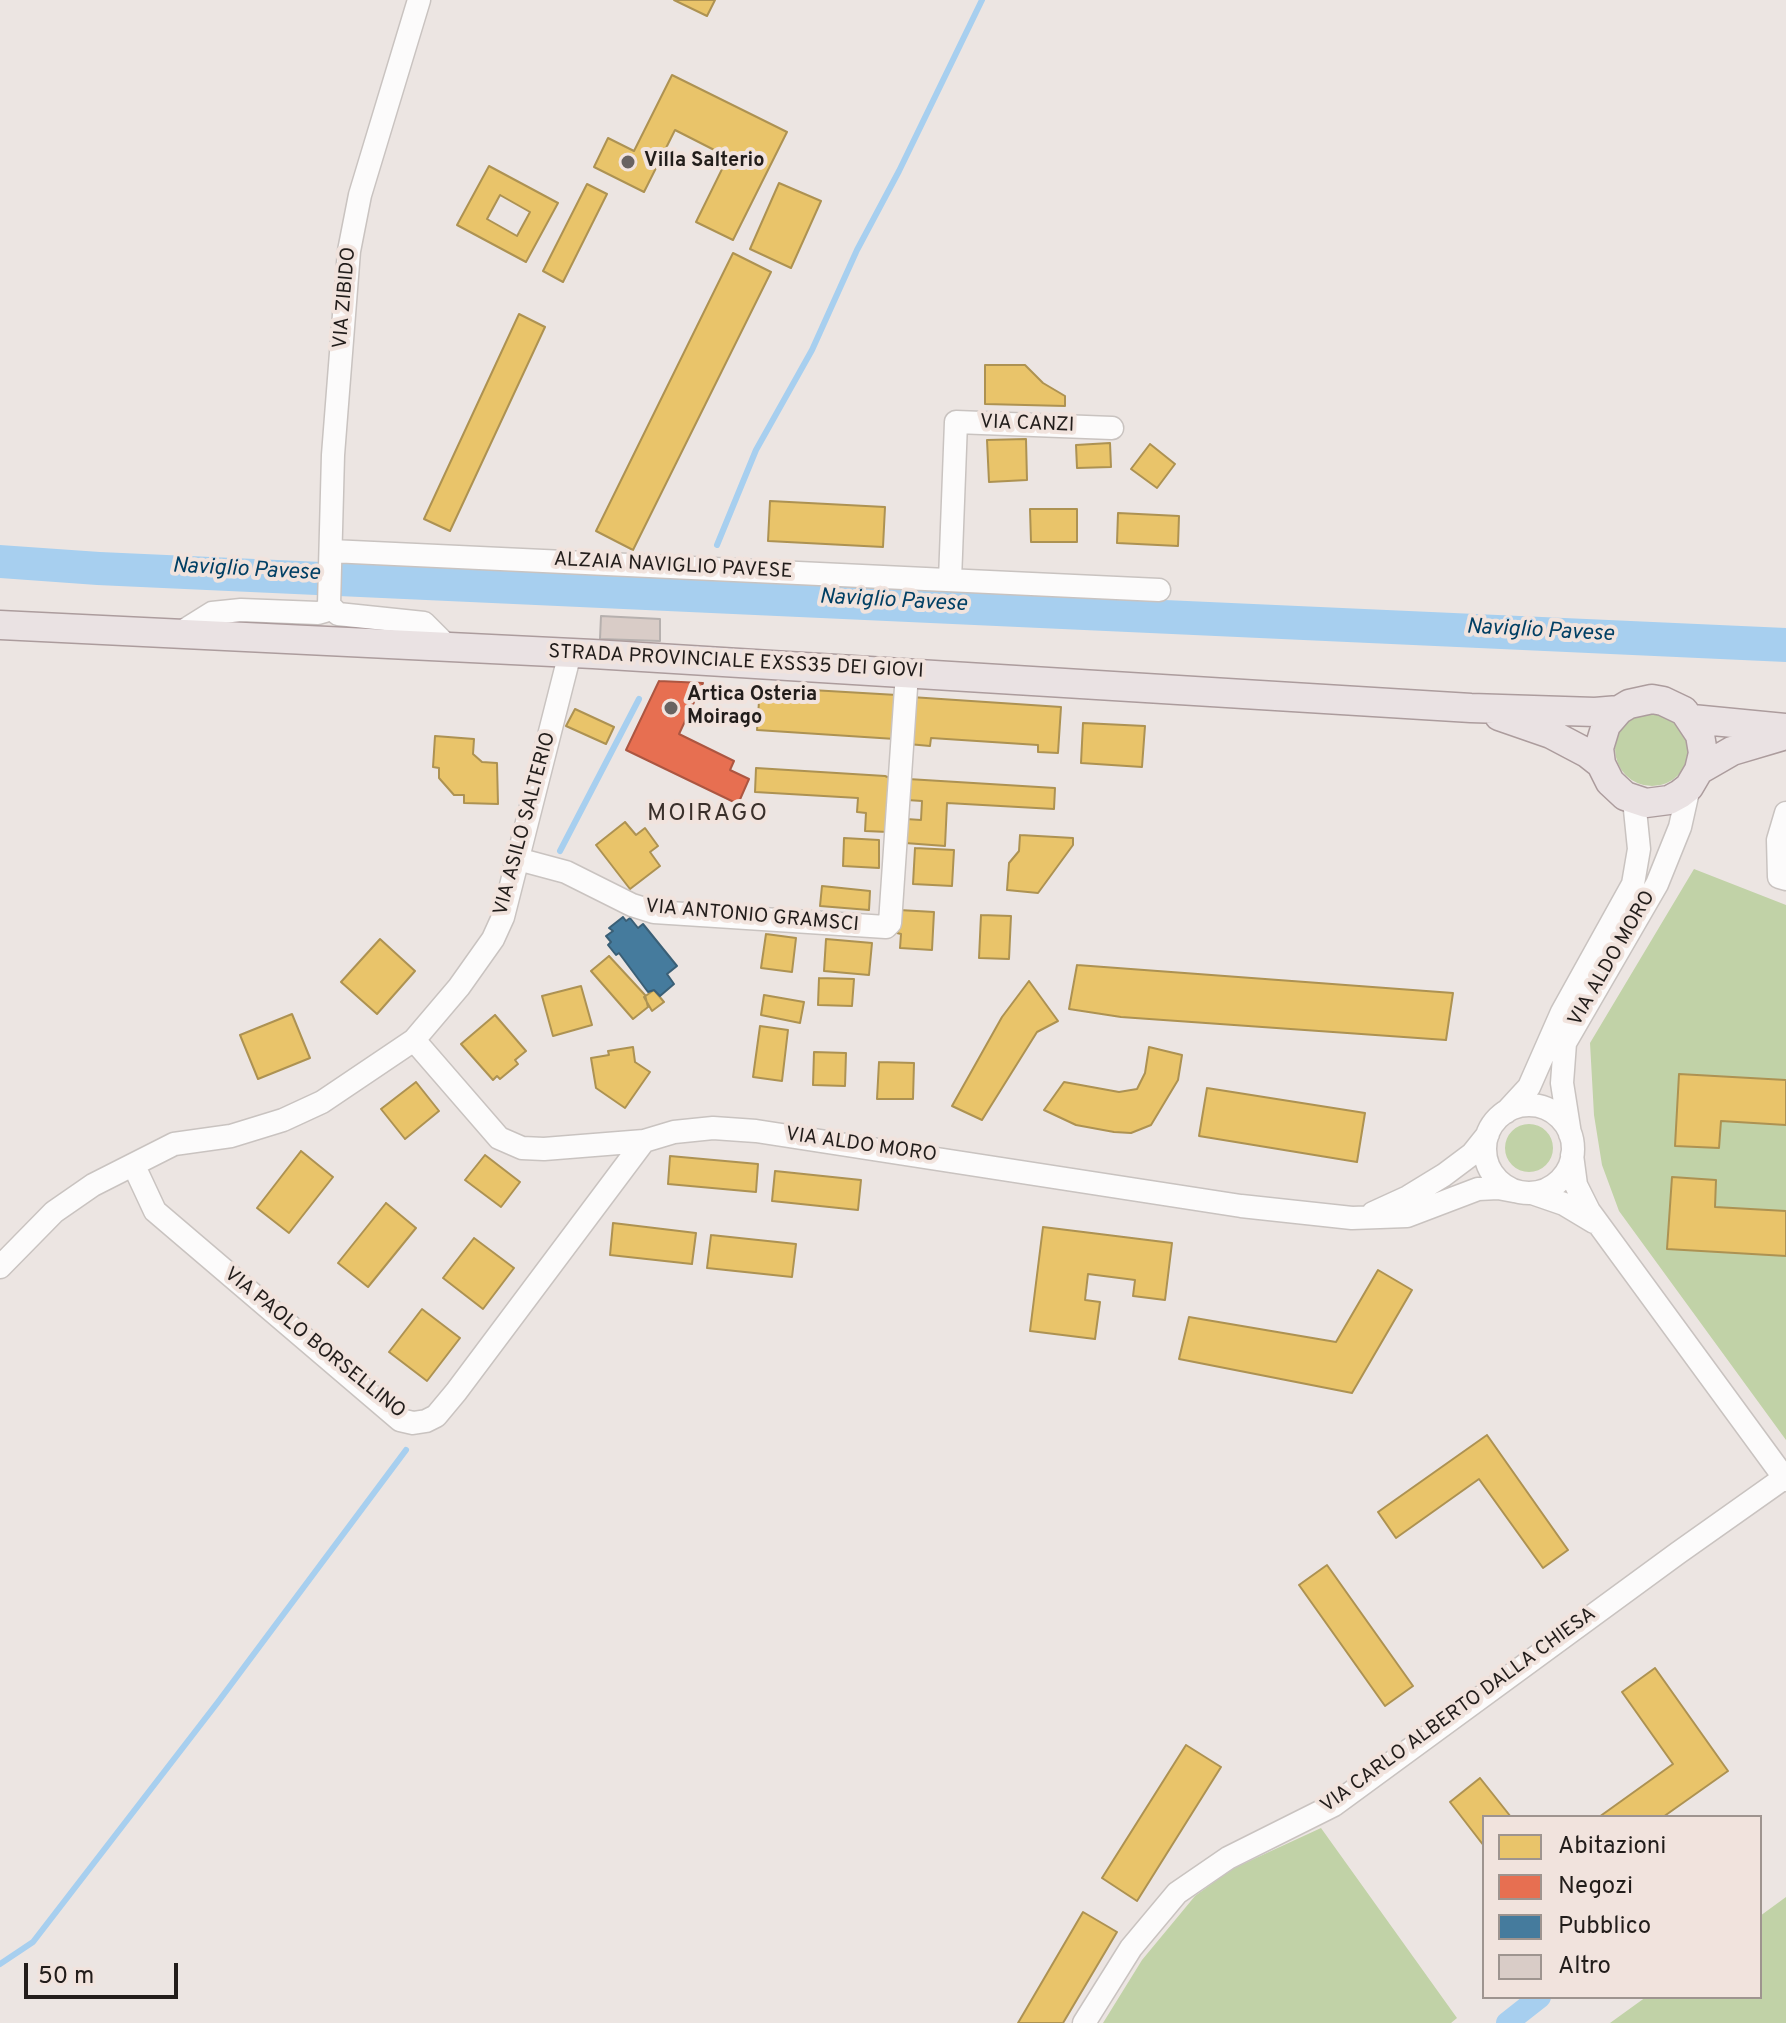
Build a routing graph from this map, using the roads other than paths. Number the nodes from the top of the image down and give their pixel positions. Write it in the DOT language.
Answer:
graph roads {
  1 [pos="419,0"];
  2 [pos="1112,428"];
  3 [pos="331,551"];
  4 [pos="950,580"];
  5 [pos="1159,590"];
  6 [pos="329,605"];
  7 [pos="0,625"];
  8 [pos="180,633"];
  9 [pos="448,647"];
  10 [pos="570,653"];
  11 [pos="907,673"];
  12 [pos="1471,708"];
  13 [pos="1619,710"];
  14 [pos="1692,719"];
  15 [pos="1786,728"];
  16 [pos="1786,735"];
  17 [pos="1601,764"];
  18 [pos="1694,779"];
  19 [pos="1634,800"];
  20 [pos="1786,813"];
  21 [pos="515,863"];
  22 [pos="1786,879"];
  23 [pos="414,1040"];
  24 [pos="1506,1112"];
  25 [pos="1488,1132"];
  26 [pos="644,1141"];
  27 [pos="1571,1144"];
  28 [pos="134,1166"];
  29 [pos="1523,1192"];
  30 [pos="1352,1218"];
  31 [pos="1599,1225"];
  32 [pos="0,1267"];
  33 [pos="1785,1479"];
  34 [pos="1084,2023"];
  1 -- 3 [label="street, VIA ZIBIDO"];
  2 -- 4 [label="street, VIA CANZI"];
  3 -- 4 [label="street, ALZAIA NAVIGLIO PAVESE"];
  3 -- 6 [label="street, VIA ZIBIDO"];
  4 -- 5 [label="street, ALZAIA NAVIGLIO PAVESE"];
  6 -- 8 [label="street"];
  6 -- 9 [label="street"];
  7 -- 8 [label="main road, STRADA PROVINCIALE EXSS35 DEI GIOVI"];
  8 -- 9 [label="main road, STRADA PROVINCIALE EXSS35 DEI GIOVI"];
  9 -- 10 [label="main road, STRADA PROVINCIALE EXSS35 DEI GIOVI"];
  10 -- 11 [label="main road, STRADA PROVINCIALE EXSS35 DEI GIOVI"];
  10 -- 21 [label="street, VIA ASILO SALTERIO"];
  11 -- 12 [label="main road, STRADA PROVINCIALE EXSS35 DEI GIOVI"];
  11 -- 21 [label="street, VIA ANTONIO GRAMSCI"];
  12 -- 13 [label="main road"];
  12 -- 17 [label="main road"];
  13 -- 14 [label="main road"];
  13 -- 17 [label="main road"];
  14 -- 15 [label="main road"];
  14 -- 18 [label="main road"];
  16 -- 18 [label="main road"];
  17 -- 19 [label="main road"];
  18 -- 19 [label="main road"];
  18 -- 27 [label="street, VIA ALDO MORO"];
  19 -- 24 [label="street, VIA ALDO MORO"];
  20 -- 22 [label="street"];
  21 -- 23 [label="street, VIA ASILO SALTERIO"];
  23 -- 26 [label="street, VIA ALDO MORO"];
  23 -- 28 [label="street, VIA ASILO SALTERIO"];
  24 -- 25 [label="street"];
  24 -- 27 [label="street"];
  25 -- 29 [label="street"];
  25 -- 30 [label="street, VIA ALDO MORO"];
  26 -- 28 [label="street, VIA PAOLO BORSELLINO"];
  26 -- 30 [label="street, VIA ALDO MORO"];
  27 -- 29 [label="street"];
  27 -- 31 [label="street, VIA ALDO MORO"];
  28 -- 32 [label="street, VIA ASILO SALTERIO"];
  29 -- 30 [label="street, VIA ALDO MORO"];
  29 -- 31 [label="street"];
  31 -- 33 [label="street, VIA ALDO MORO"];
  33 -- 34 [label="street, VIA CARLO ALBERTO DALLA CHIESA"];
}
